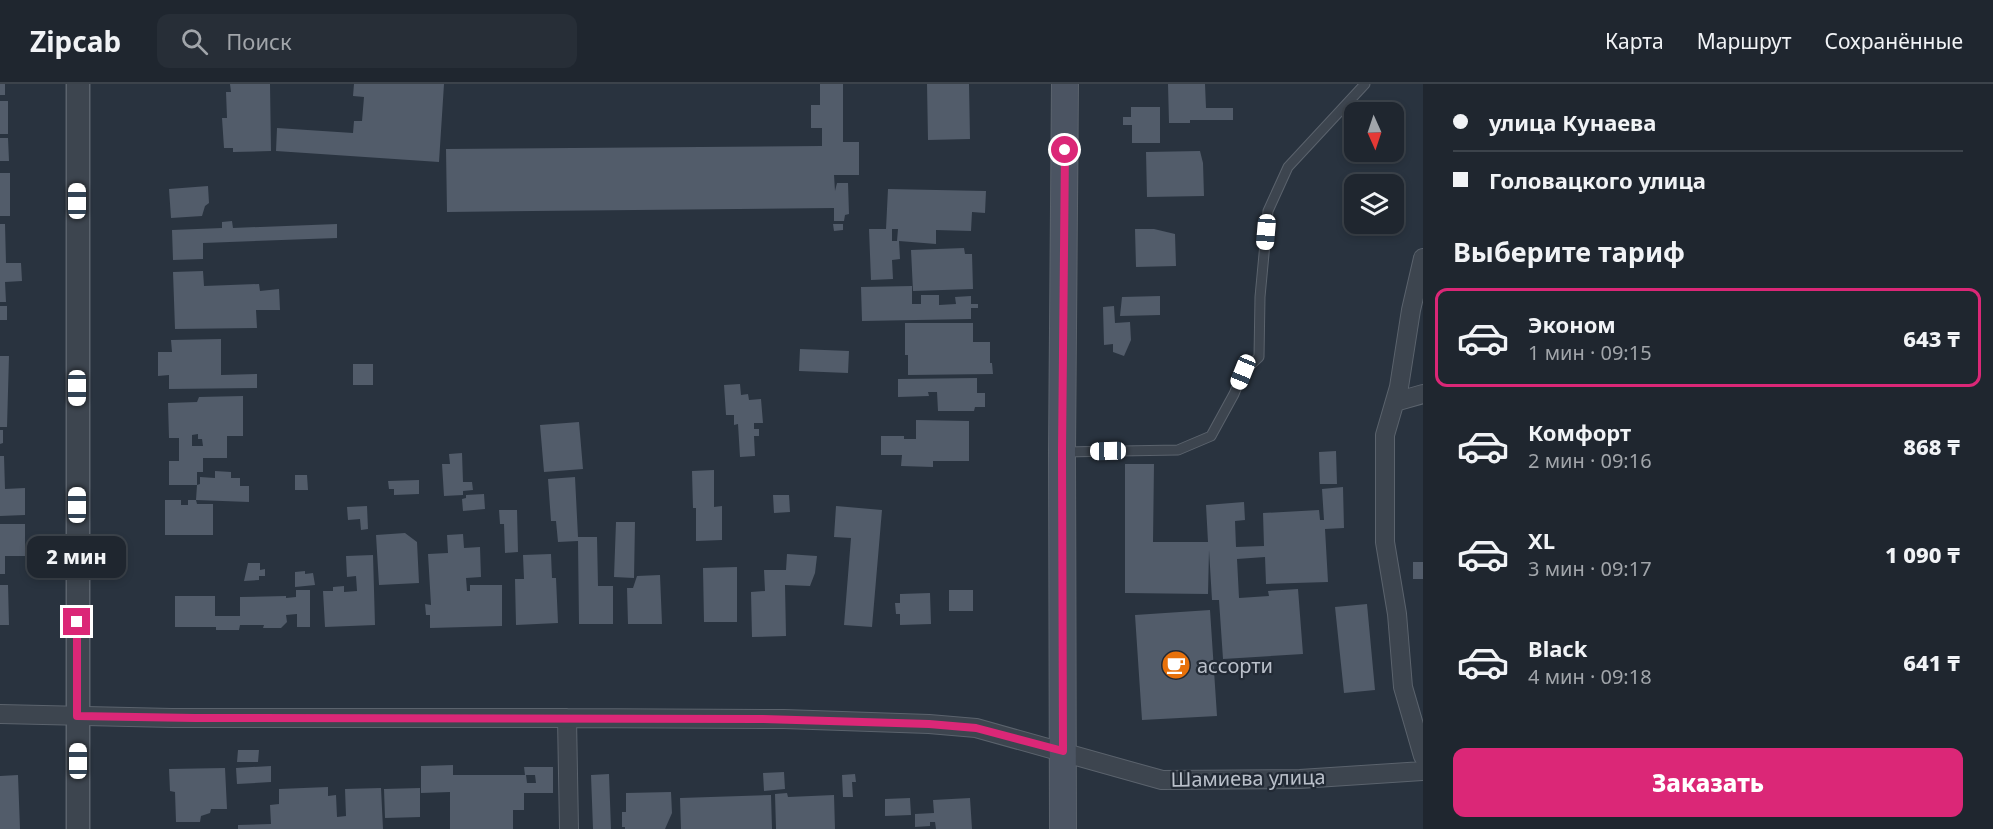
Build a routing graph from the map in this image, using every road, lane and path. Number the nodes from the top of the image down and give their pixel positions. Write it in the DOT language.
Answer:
graph roads {
  1 [pos="78,84"];
  2 [pos="1065,84"];
  3 [pos="1365,84"];
  4 [pos="1423,258"];
  5 [pos="1423,394"];
  6 [pos="1395,402"];
  7 [pos="1062,452"];
  8 [pos="0,714"];
  9 [pos="77,716"];
  10 [pos="567,718"];
  11 [pos="1063,751"];
  12 [pos="1423,756"];
  13 [pos="1423,771"];
  14 [pos="78,829"];
  15 [pos="569,829"];
  16 [pos="1063,829"];
  1 -- 9 [label="street"];
  2 -- 7 [label="main road"];
  3 -- 7 [label="lane"];
  4 -- 6 [label="street"];
  5 -- 6 [label="street"];
  6 -- 12 [label="street"];
  7 -- 11 [label="main road"];
  8 -- 9 [label="street, Шамиева улица"];
  9 -- 10 [label="street, Шамиева улица"];
  9 -- 14 [label="street"];
  10 -- 11 [label="street, Шамиева улица"];
  10 -- 15 [label="street"];
  11 -- 13 [label="street, Шамиева улица"];
  11 -- 16 [label="main road"];
}
